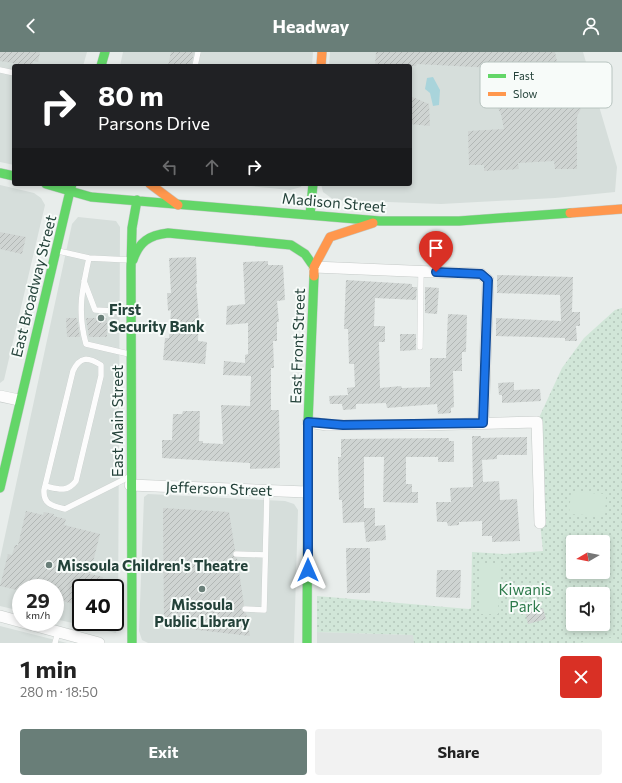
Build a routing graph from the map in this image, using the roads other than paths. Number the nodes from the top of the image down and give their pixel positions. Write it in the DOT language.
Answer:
graph roads {
  1 [pos="104,52"];
  2 [pos="198,52"];
  3 [pos="322,52"];
  4 [pos="101,64"];
  5 [pos="195,64"];
  6 [pos="321,64"];
  7 [pos="0,70"];
  8 [pos="12,73"];
  9 [pos="0,173"];
  10 [pos="12,176"];
  11 [pos="58,186"];
  12 [pos="153,186"];
  13 [pos="313,186"];
  14 [pos="71,188"];
  15 [pos="137,200"];
  16 [pos="178,205"];
  17 [pos="622,209"];
  18 [pos="310,214"];
  19 [pos="380,221"];
  20 [pos="55,250"];
  21 [pos="89,258"];
  22 [pos="131,264"];
  23 [pos="314,267"];
  24 [pos="421,271"];
  25 [pos="84,280"];
  26 [pos="131,312"];
  27 [pos="420,347"];
  28 [pos="131,354"];
  29 [pos="0,396"];
  30 [pos="20,400"];
  31 [pos="308,422"];
  32 [pos="483,423"];
  33 [pos="130,481"];
  34 [pos="45,486"];
  35 [pos="0,488"];
  36 [pos="267,490"];
  37 [pos="307,492"];
  38 [pos="540,523"];
  39 [pos="236,554"];
  40 [pos="265,555"];
  41 [pos="245,609"];
  42 [pos="0,616"];
  43 [pos="57,637"];
  44 [pos="99,643"];
  45 [pos="132,643"];
  46 [pos="307,643"];
  1 -- 4 [label="main road"];
  2 -- 5 [label="lane"];
  3 -- 6 [label="main road"];
  7 -- 8 [label="lane"];
  9 -- 10 [label="main road"];
  11 -- 14 [label="main road, Madison Street"];
  12 -- 16 [label="main road"];
  13 -- 18 [label="main road"];
  14 -- 15 [label="main road, Madison Street"];
  14 -- 20 [label="main road, East Broadway Street"];
  15 -- 16 [label="main road, Madison Street"];
  15 -- 22 [label="main road, East Main Street"];
  16 -- 18 [label="main road, Madison Street"];
  17 -- 19 [label="main road, Madison Street"];
  18 -- 19 [label="main road, Madison Street"];
  19 -- 23 [label="main road"];
  20 -- 21 [label="lane"];
  20 -- 30 [label="main road, East Broadway Street"];
  21 -- 22 [label="lane"];
  21 -- 25 [label="lane"];
  22 -- 23 [label="main road"];
  22 -- 26 [label="main road, East Main Street"];
  23 -- 24 [label="street"];
  23 -- 31 [label="main road, East Front Street"];
  24 -- 27 [label="lane"];
  24 -- 32 [label="street"];
  25 -- 26 [label="lane"];
  25 -- 28 [label="lane"];
  26 -- 28 [label="main road, East Main Street"];
  28 -- 33 [label="main road, East Main Street"];
  29 -- 30 [label="street"];
  30 -- 35 [label="main road, East Broadway Street"];
  31 -- 32 [label="street"];
  31 -- 37 [label="main road, East Front Street"];
  32 -- 38 [label="street"];
  33 -- 34 [label="lane"];
  33 -- 36 [label="street, Jefferson Street"];
  33 -- 45 [label="main road, East Main Street"];
  34 -- 34 [label="lane"];
  36 -- 37 [label="street, Jefferson Street"];
  36 -- 40 [label="lane"];
  37 -- 46 [label="main road, East Front Street"];
  39 -- 40 [label="lane"];
  40 -- 41 [label="lane"];
  42 -- 43 [label="street"];
  43 -- 44 [label="street"];
}
